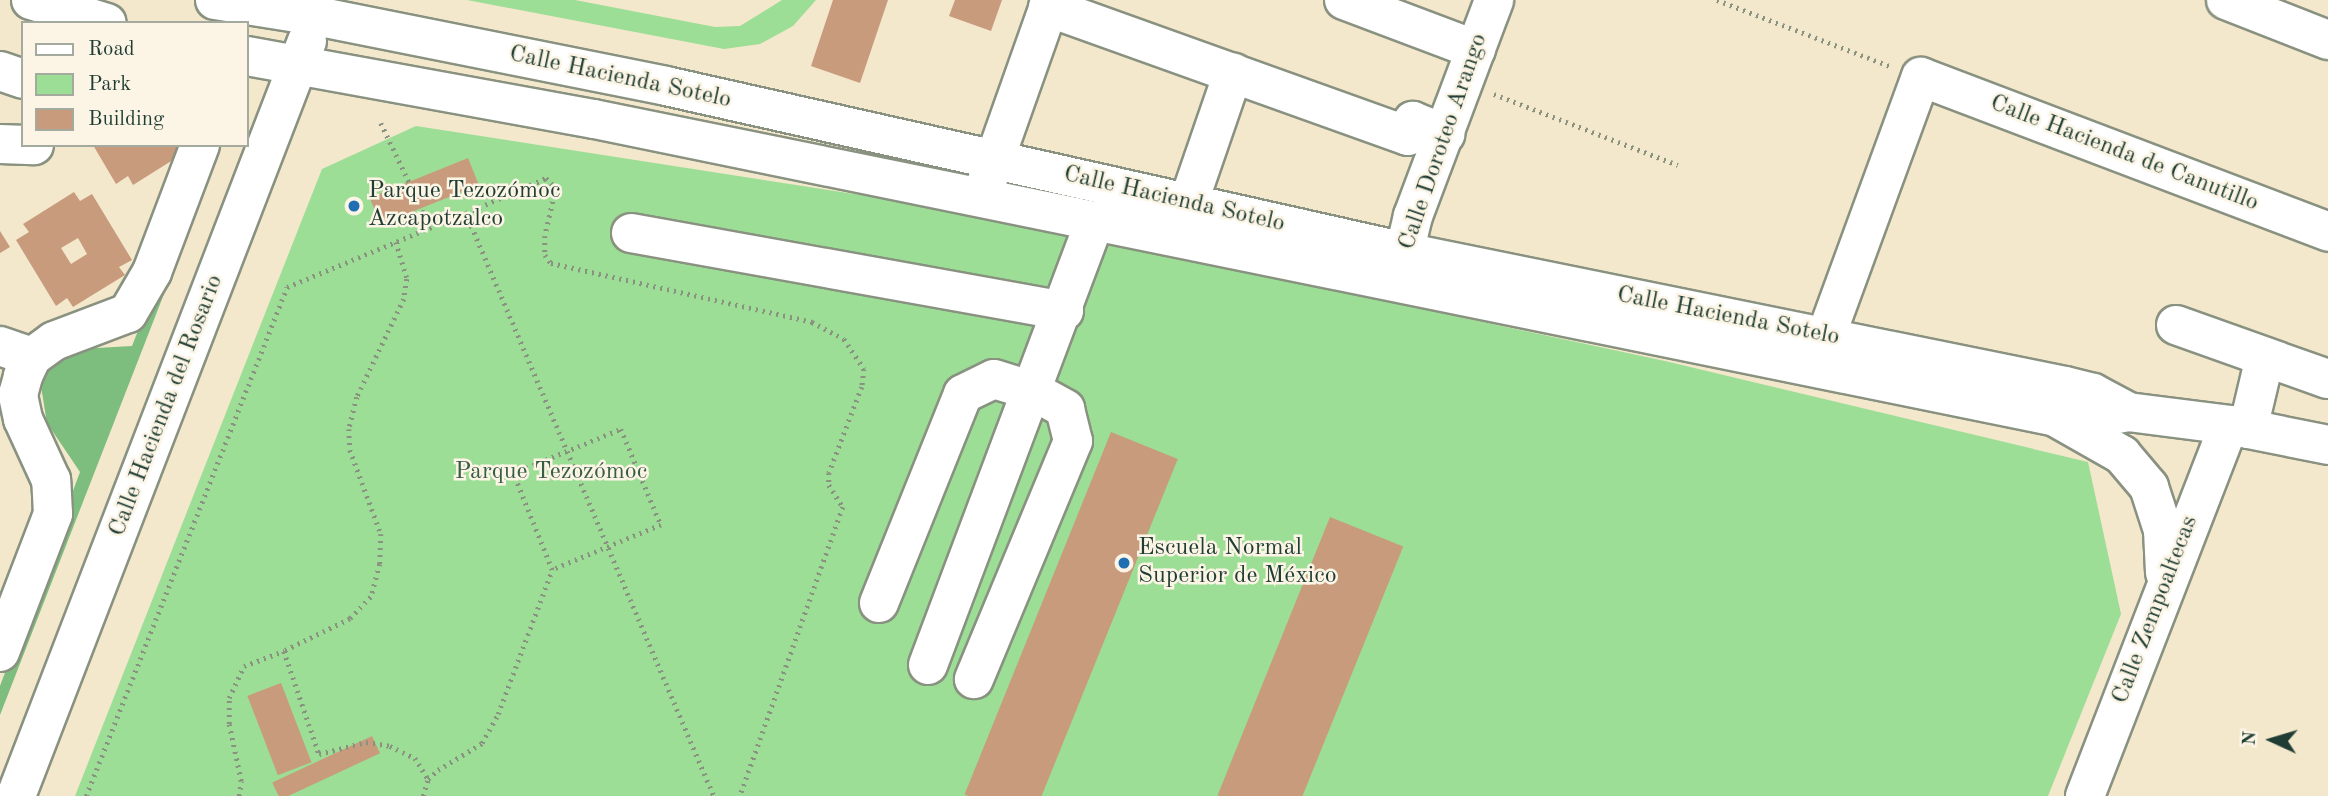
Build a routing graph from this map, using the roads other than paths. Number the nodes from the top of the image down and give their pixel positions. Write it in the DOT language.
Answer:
graph roads {
  1 [pos="31,0"];
  2 [pos="1344,0"];
  3 [pos="1494,0"];
  4 [pos="2225,0"];
  5 [pos="1050,4"];
  6 [pos="236,9"];
  7 [pos="316,16"];
  8 [pos="100,21"];
  9 [pos="2328,40"];
  10 [pos="248,56"];
  11 [pos="299,66"];
  12 [pos="1470,66"];
  13 [pos="0,71"];
  14 [pos="1233,74"];
  15 [pos="21,78"];
  16 [pos="1444,134"];
  17 [pos="0,144"];
  18 [pos="21,145"];
  19 [pos="199,147"];
  20 [pos="992,160"];
  21 [pos="982,199"];
  22 [pos="1188,204"];
  23 [pos="1095,220"];
  24 [pos="2328,232"];
  25 [pos="631,233"];
  26 [pos="1401,268"];
  27 [pos="1064,311"];
  28 [pos="2176,324"];
  29 [pos="1826,336"];
  30 [pos="16,351"];
  31 [pos="2265,357"];
  32 [pos="2328,379"];
  33 [pos="1033,391"];
  34 [pos="9,392"];
  35 [pos="2128,412"];
  36 [pos="2056,417"];
  37 [pos="2239,427"];
  38 [pos="2328,445"];
  39 [pos="2166,583"];
  40 [pos="879,603"];
  41 [pos="1,646"];
  42 [pos="928,666"];
  43 [pos="974,678"];
  44 [pos="16,796"];
  45 [pos="2085,796"];
  1 -- 8 [label="street"];
  2 -- 12 [label="street"];
  3 -- 12 [label="street, Calle Doroteo Arango"];
  4 -- 9 [label="street"];
  5 -- 14 [label="street"];
  5 -- 20 [label="street"];
  6 -- 7 [label="street, Calle Hacienda Sotelo"];
  7 -- 11 [label="street, Calle Hacienda del Rosario"];
  7 -- 20 [label="street, Calle Hacienda Sotelo"];
  10 -- 11 [label="street, Calle Hacienda Sotelo"];
  11 -- 21 [label="street, Calle Hacienda Sotelo"];
  11 -- 44 [label="street, Calle Hacienda del Rosario"];
  12 -- 16 [label="street, Calle Doroteo Arango"];
  13 -- 15 [label="street"];
  14 -- 16 [label="street"];
  14 -- 22 [label="street"];
  16 -- 26 [label="street, Calle Doroteo Arango"];
  17 -- 18 [label="street"];
  19 -- 30 [label="street"];
  20 -- 21 [label="street"];
  20 -- 22 [label="street, Calle Hacienda Sotelo"];
  21 -- 23 [label="street, Calle Hacienda Sotelo"];
  22 -- 26 [label="street, Calle Hacienda Sotelo"];
  23 -- 26 [label="street, Calle Hacienda Sotelo"];
  23 -- 27 [label="street"];
  24 -- 29 [label="street, Calle Hacienda de Canutillo"];
  25 -- 27 [label="street"];
  26 -- 29 [label="street, Calle Hacienda Sotelo"];
  26 -- 36 [label="street, Calle Hacienda Sotelo"];
  27 -- 33 [label="street"];
  28 -- 31 [label="street"];
  29 -- 35 [label="street, Calle Hacienda Sotelo"];
  30 -- 34 [label="street"];
  31 -- 32 [label="street"];
  31 -- 37 [label="street, Calle Zempoaltecas"];
  33 -- 40 [label="street"];
  33 -- 42 [label="street"];
  33 -- 43 [label="street"];
  34 -- 41 [label="street"];
  35 -- 36 [label="street, Calle Hacienda Sotelo"];
  35 -- 37 [label="street, Calle Hacienda Sotelo"];
  36 -- 39 [label="street"];
  37 -- 38 [label="street, Calle Hacienda Sotelo"];
  37 -- 39 [label="street, Calle Zempoaltecas"];
  39 -- 45 [label="street, Calle Zempoaltecas"];
}
